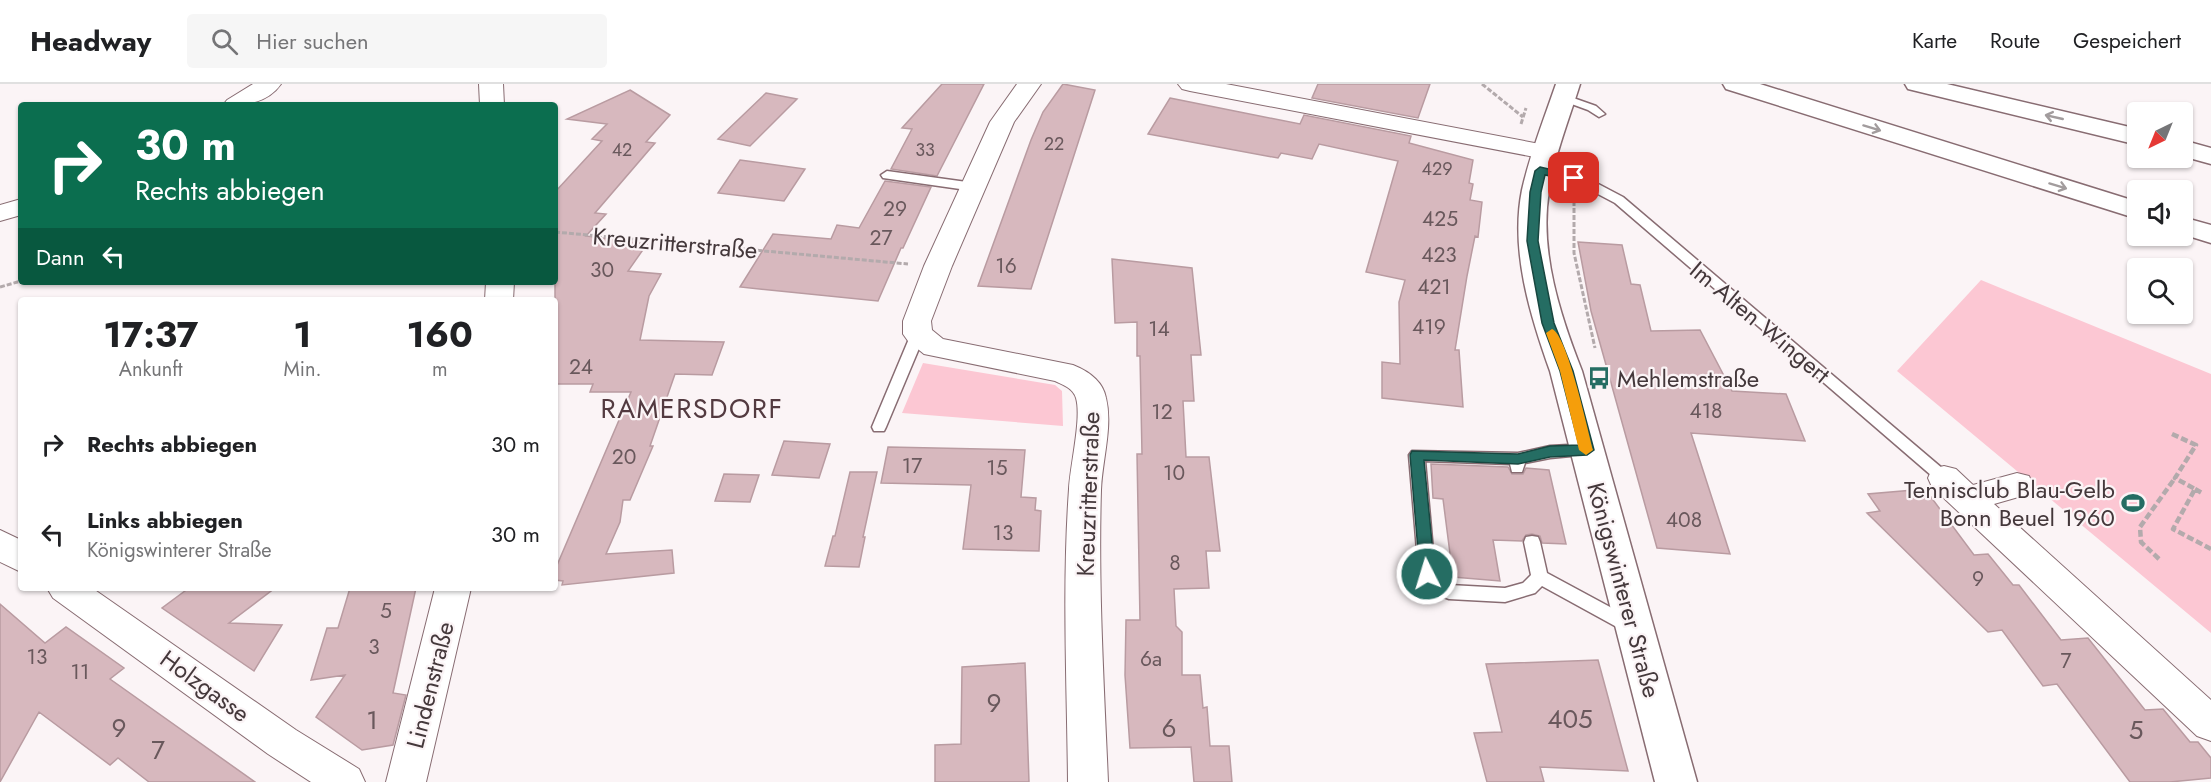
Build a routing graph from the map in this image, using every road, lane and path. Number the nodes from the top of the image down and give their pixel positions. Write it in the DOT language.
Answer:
graph roads {
  1 [pos="269,84"];
  2 [pos="491,84"];
  3 [pos="1029,84"];
  4 [pos="1190,84"];
  5 [pos="1482,84"];
  6 [pos="1735,84"];
  7 [pos="1917,84"];
  8 [pos="1565,91"];
  9 [pos="240,102"];
  10 [pos="492,102"];
  11 [pos="1599,114"];
  12 [pos="1522,117"];
  13 [pos="2127,134"];
  14 [pos="2193,144"];
  15 [pos="2211,146"];
  16 [pos="2193,151"];
  17 [pos="2211,156"];
  18 [pos="1542,161"];
  19 [pos="888,175"];
  20 [pos="1574,178"];
  21 [pos="974,187"];
  22 [pos="18,208"];
  23 [pos="2127,208"];
  24 [pos="0,213"];
  25 [pos="2193,228"];
  26 [pos="558,232"];
  27 [pos="2211,234"];
  28 [pos="938,266"];
  29 [pos="18,282"];
  30 [pos="0,287"];
  31 [pos="918,334"];
  32 [pos="1596,351"];
  33 [pos="879,427"];
  34 [pos="2172,434"];
  35 [pos="1587,450"];
  36 [pos="2175,478"];
  37 [pos="2017,485"];
  38 [pos="1955,488"];
  39 [pos="2195,489"];
  40 [pos="2202,492"];
  41 [pos="1532,542"];
  42 [pos="0,544"];
  43 [pos="2211,549"];
  44 [pos="18,556"];
  45 [pos="2159,559"];
  46 [pos="1539,577"];
  47 [pos="69,591"];
  48 [pos="452,591"];
  49 [pos="1633,628"];
  50 [pos="2211,724"];
  51 [pos="345,782"];
  52 [pos="406,782"];
  53 [pos="1088,782"];
  54 [pos="1676,782"];
  1 -- 9 [label="street"];
  2 -- 10 [label="street"];
  3 -- 21 [label="street"];
  4 -- 18 [label="street"];
  5 -- 12 [label="path"];
  6 -- 23 [label="main road, one-way"];
  13 -- 7 [label="main road, one-way"];
  8 -- 11 [label="lane"];
  8 -- 18 [label="main road, Königswinterer Straße"];
  14 -- 15 [label="main road"];
  16 -- 17 [label="main road"];
  18 -- 20 [label="lane, Im Alten Wingert"];
  18 -- 35 [label="main road, Königswinterer Straße"];
  19 -- 21 [label="lane"];
  20 -- 32 [label="path"];
  20 -- 38 [label="lane, Im Alten Wingert"];
  21 -- 28 [label="street"];
  22 -- 24 [label="street"];
  25 -- 27 [label="main road"];
  26 -- 28 [label="path, Kreuzritterstraße"];
  28 -- 31 [label="street"];
  29 -- 30 [label="path"];
  31 -- 33 [label="lane"];
  31 -- 53 [label="street, Kreuzritterstraße"];
  34 -- 36 [label="path"];
  35 -- 46 [label="lane"];
  35 -- 49 [label="main road, Königswinterer Straße"];
  36 -- 39 [label="path"];
  36 -- 45 [label="path"];
  37 -- 38 [label="street"];
  38 -- 50 [label="street, Im Alten Wingert"];
  39 -- 40 [label="path"];
  39 -- 43 [label="path"];
  41 -- 46 [label="lane"];
  42 -- 44 [label="street"];
  46 -- 49 [label="lane"];
  47 -- 51 [label="street, Holzgasse"];
  48 -- 52 [label="street, Lindenstraße"];
  49 -- 54 [label="main road, Königswinterer Straße"];
}
